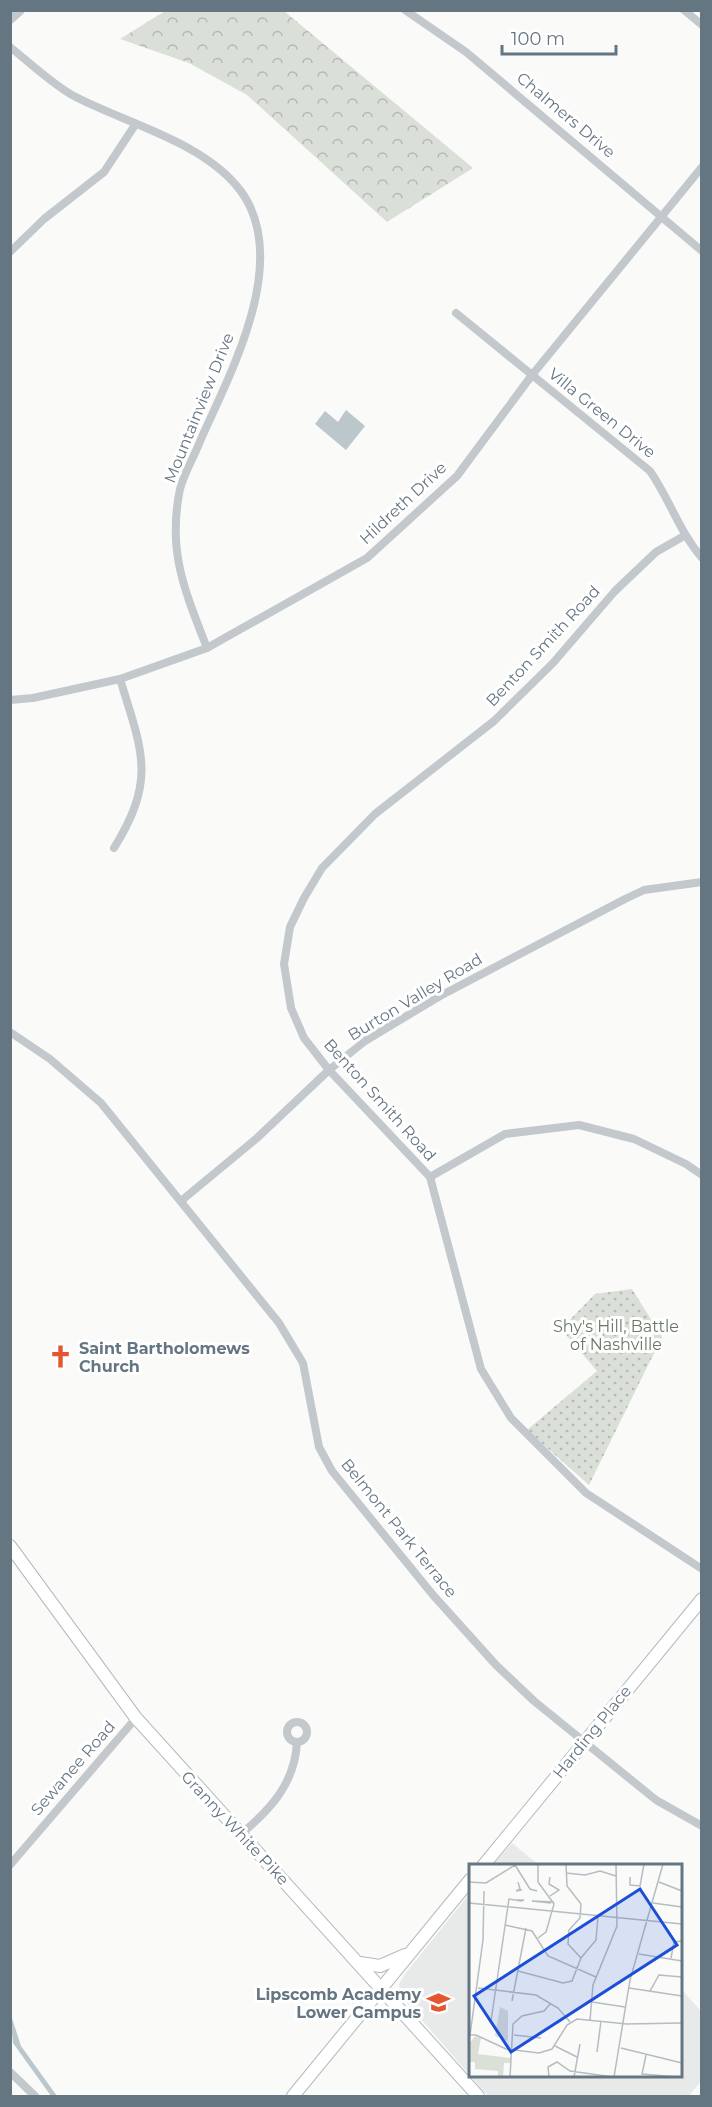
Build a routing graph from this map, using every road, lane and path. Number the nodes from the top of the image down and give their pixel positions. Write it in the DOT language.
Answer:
graph roads {
  1 [pos="20,10"];
  2 [pos="405,10"];
  3 [pos="684,10"];
  4 [pos="10,20"];
  5 [pos="702,25"];
  6 [pos="10,47"];
  7 [pos="135,125"];
  8 [pos="702,167"];
  9 [pos="663,216"];
  10 [pos="702,251"];
  11 [pos="10,252"];
  12 [pos="456,313"];
  13 [pos="532,375"];
  14 [pos="684,536"];
  15 [pos="702,558"];
  16 [pos="207,648"];
  17 [pos="120,679"];
  18 [pos="10,700"];
  19 [pos="114,848"];
  20 [pos="702,882"];
  21 [pos="10,1032"];
  22 [pos="329,1070"];
  23 [pos="702,1175"];
  24 [pos="429,1177"];
  25 [pos="181,1201"];
  26 [pos="10,1546"];
  27 [pos="702,1569"];
  28 [pos="702,1599"];
  29 [pos="135,1718"];
  30 [pos="297,1742"];
  31 [pos="584,1742"];
  32 [pos="702,1826"];
  33 [pos="241,1834"];
  34 [pos="485,1864"];
  35 [pos="10,1865"];
  36 [pos="469,1882"];
  37 [pos="411,1952"];
  38 [pos="360,1964"];
  39 [pos="381,1987"];
  40 [pos="10,2072"];
  41 [pos="34,2097"];
  42 [pos="293,2097"];
  43 [pos="478,2097"];
  1 -- 4 [label="street"];
  2 -- 9 [label="street, Chalmers Drive"];
  3 -- 5 [label="street"];
  6 -- 7 [label="street"];
  7 -- 11 [label="street"];
  7 -- 16 [label="street, Mountainview Drive"];
  8 -- 9 [label="street, Hildreth Drive"];
  9 -- 10 [label="street, Chalmers Drive"];
  9 -- 13 [label="street, Hildreth Drive"];
  12 -- 13 [label="street, Villa Green Drive"];
  13 -- 14 [label="street, Villa Green Drive"];
  13 -- 16 [label="street, Hildreth Drive"];
  14 -- 15 [label="street, Villa Green Drive"];
  14 -- 22 [label="street, Benton Smith Road"];
  16 -- 17 [label="street, Hildreth Drive"];
  17 -- 18 [label="street, Hildreth Drive"];
  17 -- 19 [label="street"];
  20 -- 22 [label="street, Burton Valley Road"];
  21 -- 25 [label="street, Belmont Park Terrace"];
  22 -- 24 [label="street, Benton Smith Road"];
  22 -- 25 [label="street, Burton Valley Road"];
  23 -- 24 [label="street"];
  24 -- 27 [label="street, Benton Smith Road"];
  25 -- 31 [label="street, Belmont Park Terrace"];
  26 -- 29 [label="main road, Granny White Pike"];
  28 -- 31 [label="main road, Harding Place"];
  29 -- 33 [label="main road, Granny White Pike"];
  29 -- 35 [label="street, Sewanee Road"];
  30 -- 33 [label="street"];
  31 -- 32 [label="street, Belmont Park Terrace"];
  31 -- 34 [label="main road, Harding Place"];
  33 -- 38 [label="main road, Granny White Pike"];
  36 -- 37 [label="main road"];
  37 -- 38 [label="main road"];
  37 -- 39 [label="main road"];
  38 -- 39 [label="main road, Granny White Pike"];
  39 -- 42 [label="main road"];
  39 -- 43 [label="main road, Granny White Pike"];
  40 -- 41 [label="street"];
}
